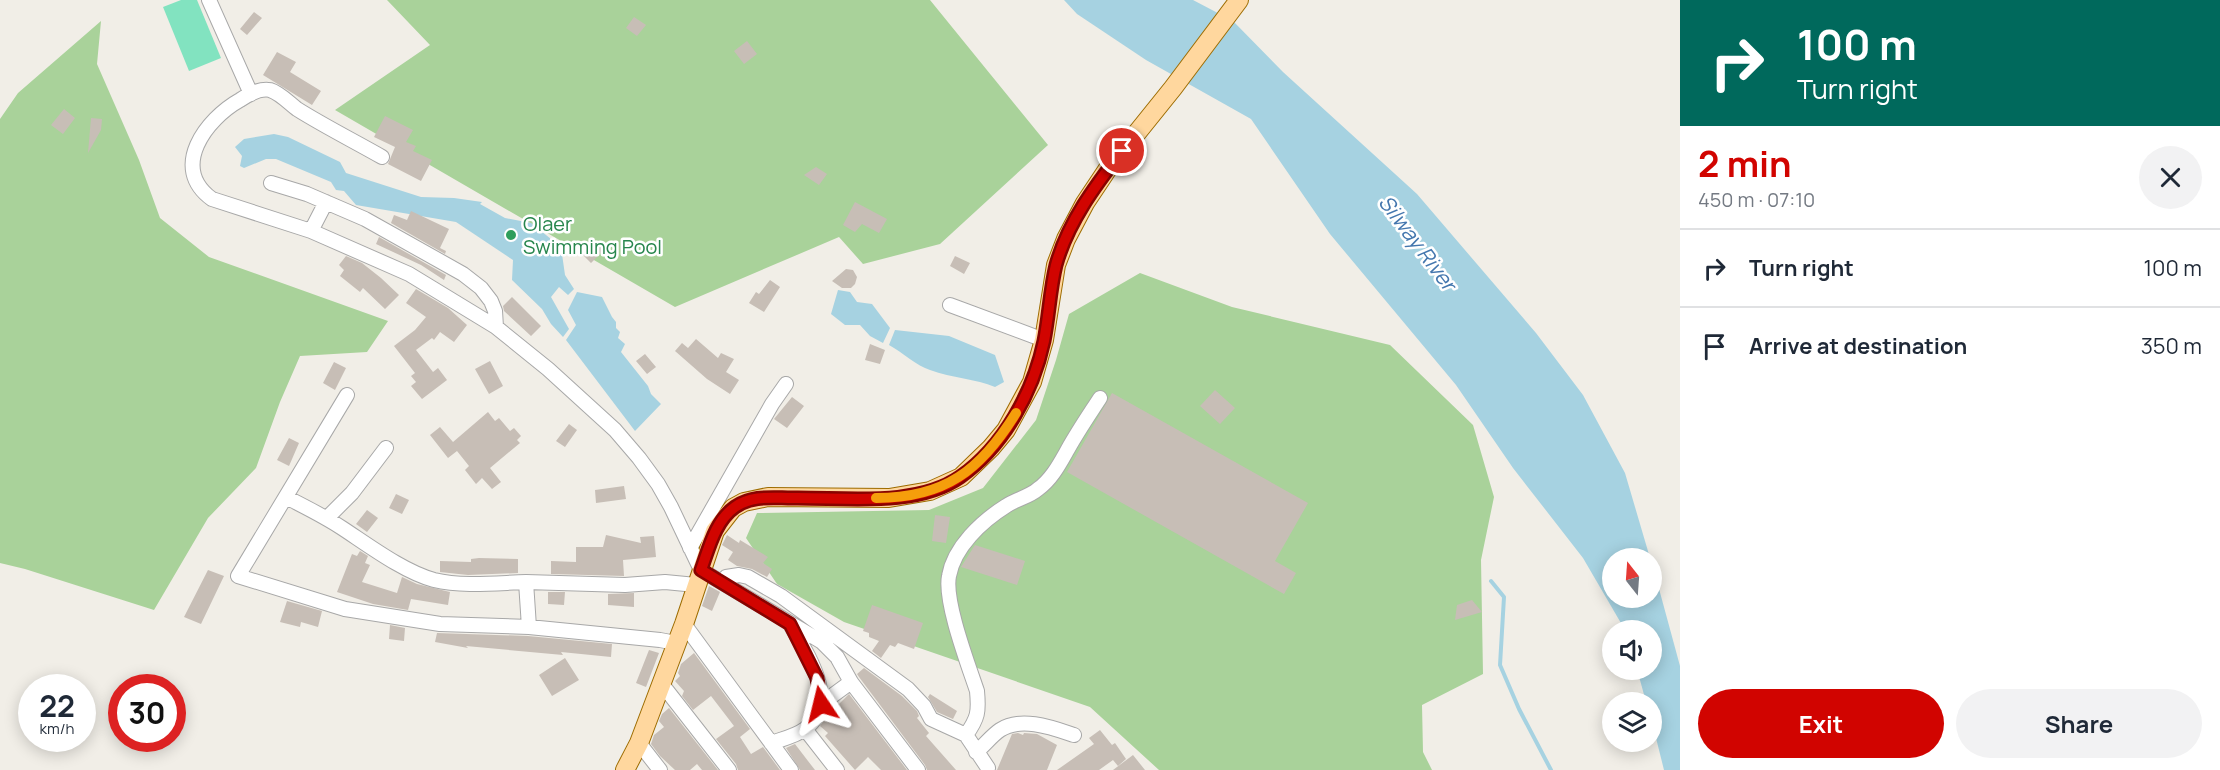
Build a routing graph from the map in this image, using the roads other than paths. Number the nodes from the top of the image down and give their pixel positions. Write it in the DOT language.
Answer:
graph roads {
  1 [pos="209,0"];
  2 [pos="1237,3"];
  3 [pos="251,94"];
  4 [pos="382,157"];
  5 [pos="271,183"];
  6 [pos="326,202"];
  7 [pos="311,231"];
  8 [pos="950,305"];
  9 [pos="496,327"];
  10 [pos="1044,340"];
  11 [pos="786,384"];
  12 [pos="347,395"];
  13 [pos="1100,398"];
  14 [pos="386,448"];
  15 [pos="286,496"];
  16 [pos="327,518"];
  17 [pos="690,548"];
  18 [pos="699,578"];
  19 [pos="526,582"];
  20 [pos="722,582"];
  21 [pos="684,624"];
  22 [pos="790,624"];
  23 [pos="529,627"];
  24 [pos="676,643"];
  25 [pos="851,682"];
  26 [pos="661,683"];
  27 [pos="821,704"];
  28 [pos="805,729"];
  29 [pos="966,735"];
  30 [pos="1074,735"];
  31 [pos="639,743"];
  32 [pos="771,743"];
  33 [pos="976,752"];
  34 [pos="988,768"];
  35 [pos="625,770"];
  36 [pos="660,770"];
  37 [pos="729,770"];
  38 [pos="791,770"];
  39 [pos="837,770"];
  40 [pos="918,770"];
  1 -- 3 [label="street"];
  2 -- 10 [label="main road"];
  3 -- 4 [label="street"];
  3 -- 7 [label="street"];
  5 -- 6 [label="street"];
  6 -- 7 [label="street"];
  6 -- 9 [label="street"];
  7 -- 9 [label="street"];
  8 -- 10 [label="street"];
  9 -- 17 [label="street"];
  10 -- 18 [label="main road"];
  11 -- 17 [label="street"];
  12 -- 15 [label="street"];
  13 -- 29 [label="street"];
  14 -- 16 [label="street"];
  15 -- 16 [label="street"];
  15 -- 23 [label="street"];
  16 -- 19 [label="street"];
  17 -- 18 [label="street"];
  18 -- 19 [label="street"];
  18 -- 20 [label="street"];
  18 -- 21 [label="main road"];
  19 -- 23 [label="street"];
  20 -- 22 [label="street"];
  20 -- 29 [label="street"];
  21 -- 24 [label="main road"];
  21 -- 32 [label="street"];
  22 -- 25 [label="street"];
  22 -- 27 [label="street"];
  23 -- 24 [label="street"];
  24 -- 26 [label="main road"];
  25 -- 27 [label="street"];
  25 -- 40 [label="street"];
  26 -- 31 [label="main road"];
  26 -- 37 [label="street"];
  27 -- 28 [label="street"];
  28 -- 32 [label="street"];
  28 -- 39 [label="street"];
  29 -- 33 [label="street"];
  30 -- 33 [label="street"];
  31 -- 35 [label="main road"];
  31 -- 36 [label="street"];
  32 -- 38 [label="street"];
  33 -- 34 [label="street"];
}
